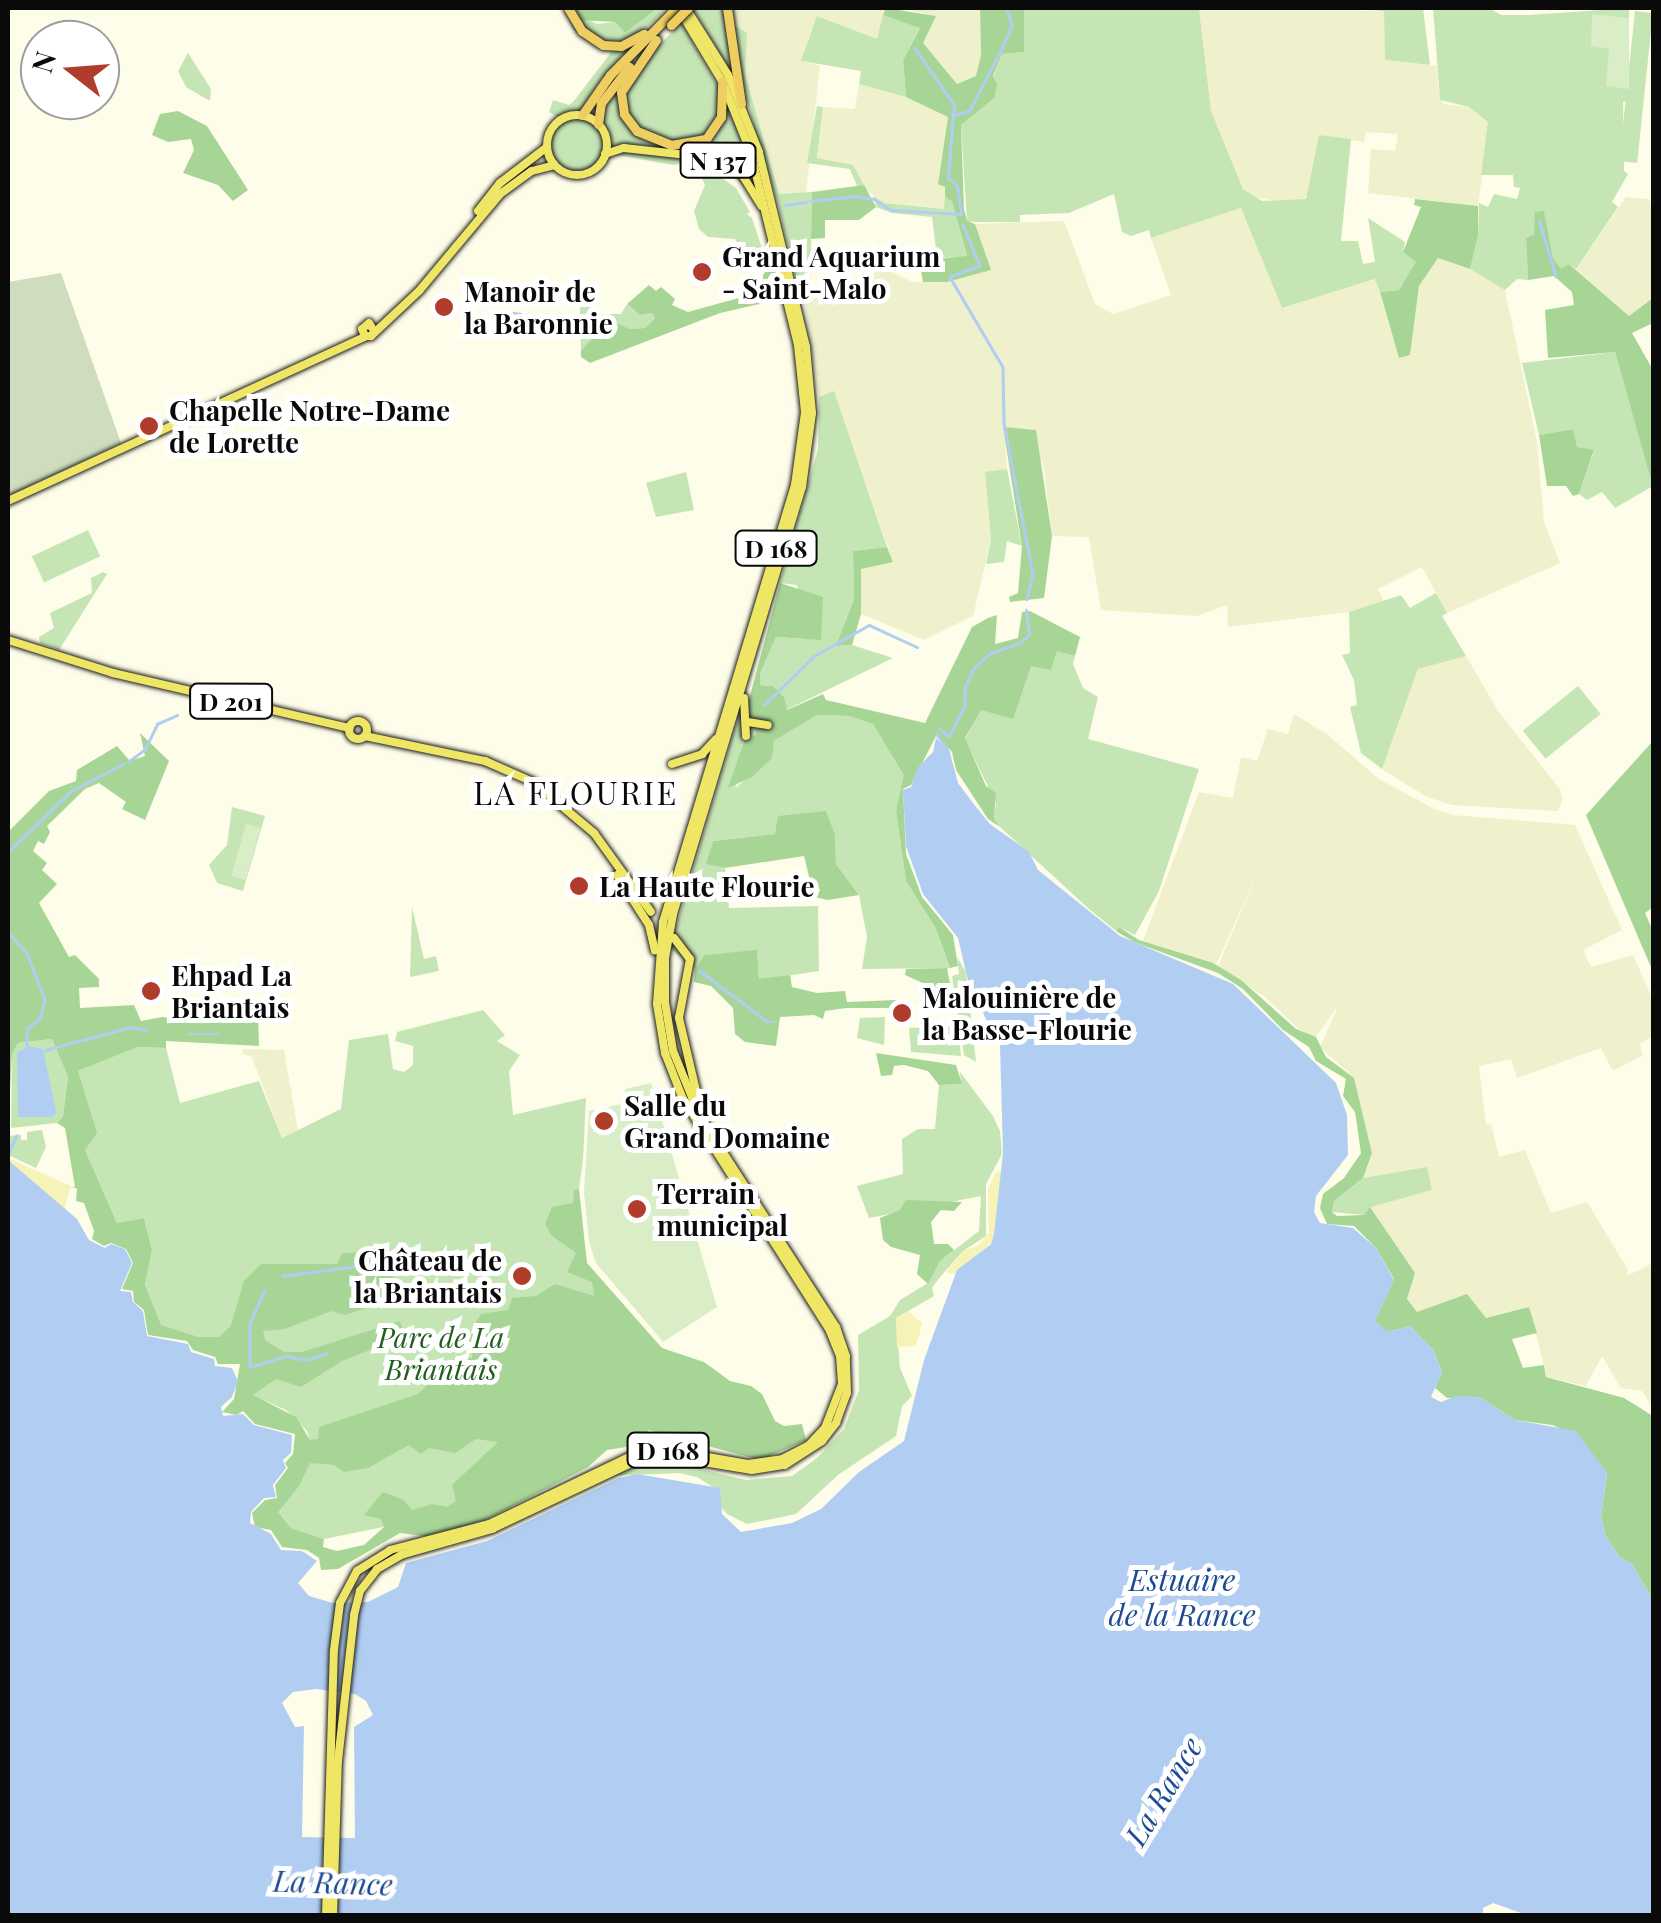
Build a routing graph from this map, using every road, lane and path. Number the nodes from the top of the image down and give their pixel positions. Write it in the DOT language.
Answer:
graph roads {
  1 [pos="568,8"];
  2 [pos="677,8"];
  3 [pos="687,8"];
  4 [pos="727,8"];
  5 [pos="669,21"];
  6 [pos="656,40"];
  7 [pos="722,81"];
  8 [pos="742,104"];
  9 [pos="582,115"];
  10 [pos="598,124"];
  11 [pos="546,147"];
  12 [pos="606,154"];
  13 [pos="554,165"];
  14 [pos="773,232"];
  15 [pos="368,330"];
  16 [pos="8,501"];
  17 [pos="8,640"];
  18 [pos="746,679"];
  19 [pos="748,722"];
  20 [pos="768,724"];
  21 [pos="350,728"];
  22 [pos="366,732"];
  23 [pos="720,736"];
  24 [pos="746,736"];
  25 [pos="672,764"];
  26 [pos="608,852"];
  27 [pos="651,912"];
  28 [pos="676,940"];
  29 [pos="657,969"];
  30 [pos="700,1117"];
  31 [pos="330,1916"];
  1 -- 5 [label="highway"];
  2 -- 5 [label="highway"];
  2 -- 7 [label="main road, D 168"];
  3 -- 5 [label="highway, bridge"];
  3 -- 8 [label="main road, D 168"];
  4 -- 8 [label="highway"];
  5 -- 6 [label="highway"];
  5 -- 9 [label="highway"];
  6 -- 7 [label="highway"];
  6 -- 10 [label="highway"];
  7 -- 14 [label="main road, D 168"];
  8 -- 18 [label="main road, D 168"];
  9 -- 10 [label="main road"];
  9 -- 11 [label="main road"];
  10 -- 12 [label="main road"];
  11 -- 13 [label="main road"];
  11 -- 15 [label="main road"];
  12 -- 13 [label="main road"];
  12 -- 14 [label="main road, N 137"];
  13 -- 15 [label="main road"];
  14 -- 23 [label="main road, D 168"];
  15 -- 16 [label="main road"];
  17 -- 21 [label="main road, D 201"];
  18 -- 19 [label="main road"];
  18 -- 30 [label="main road, D 168"];
  19 -- 20 [label="main road"];
  19 -- 24 [label="main road"];
  21 -- 22 [label="main road"];
  21 -- 22 [label="main road"];
  22 -- 26 [label="main road"];
  23 -- 25 [label="main road"];
  23 -- 29 [label="main road, D 168"];
  26 -- 27 [label="main road"];
  26 -- 29 [label="main road"];
  28 -- 30 [label="main road"];
  29 -- 31 [label="main road, D 168"];
  30 -- 31 [label="main road, D 168"];
}
